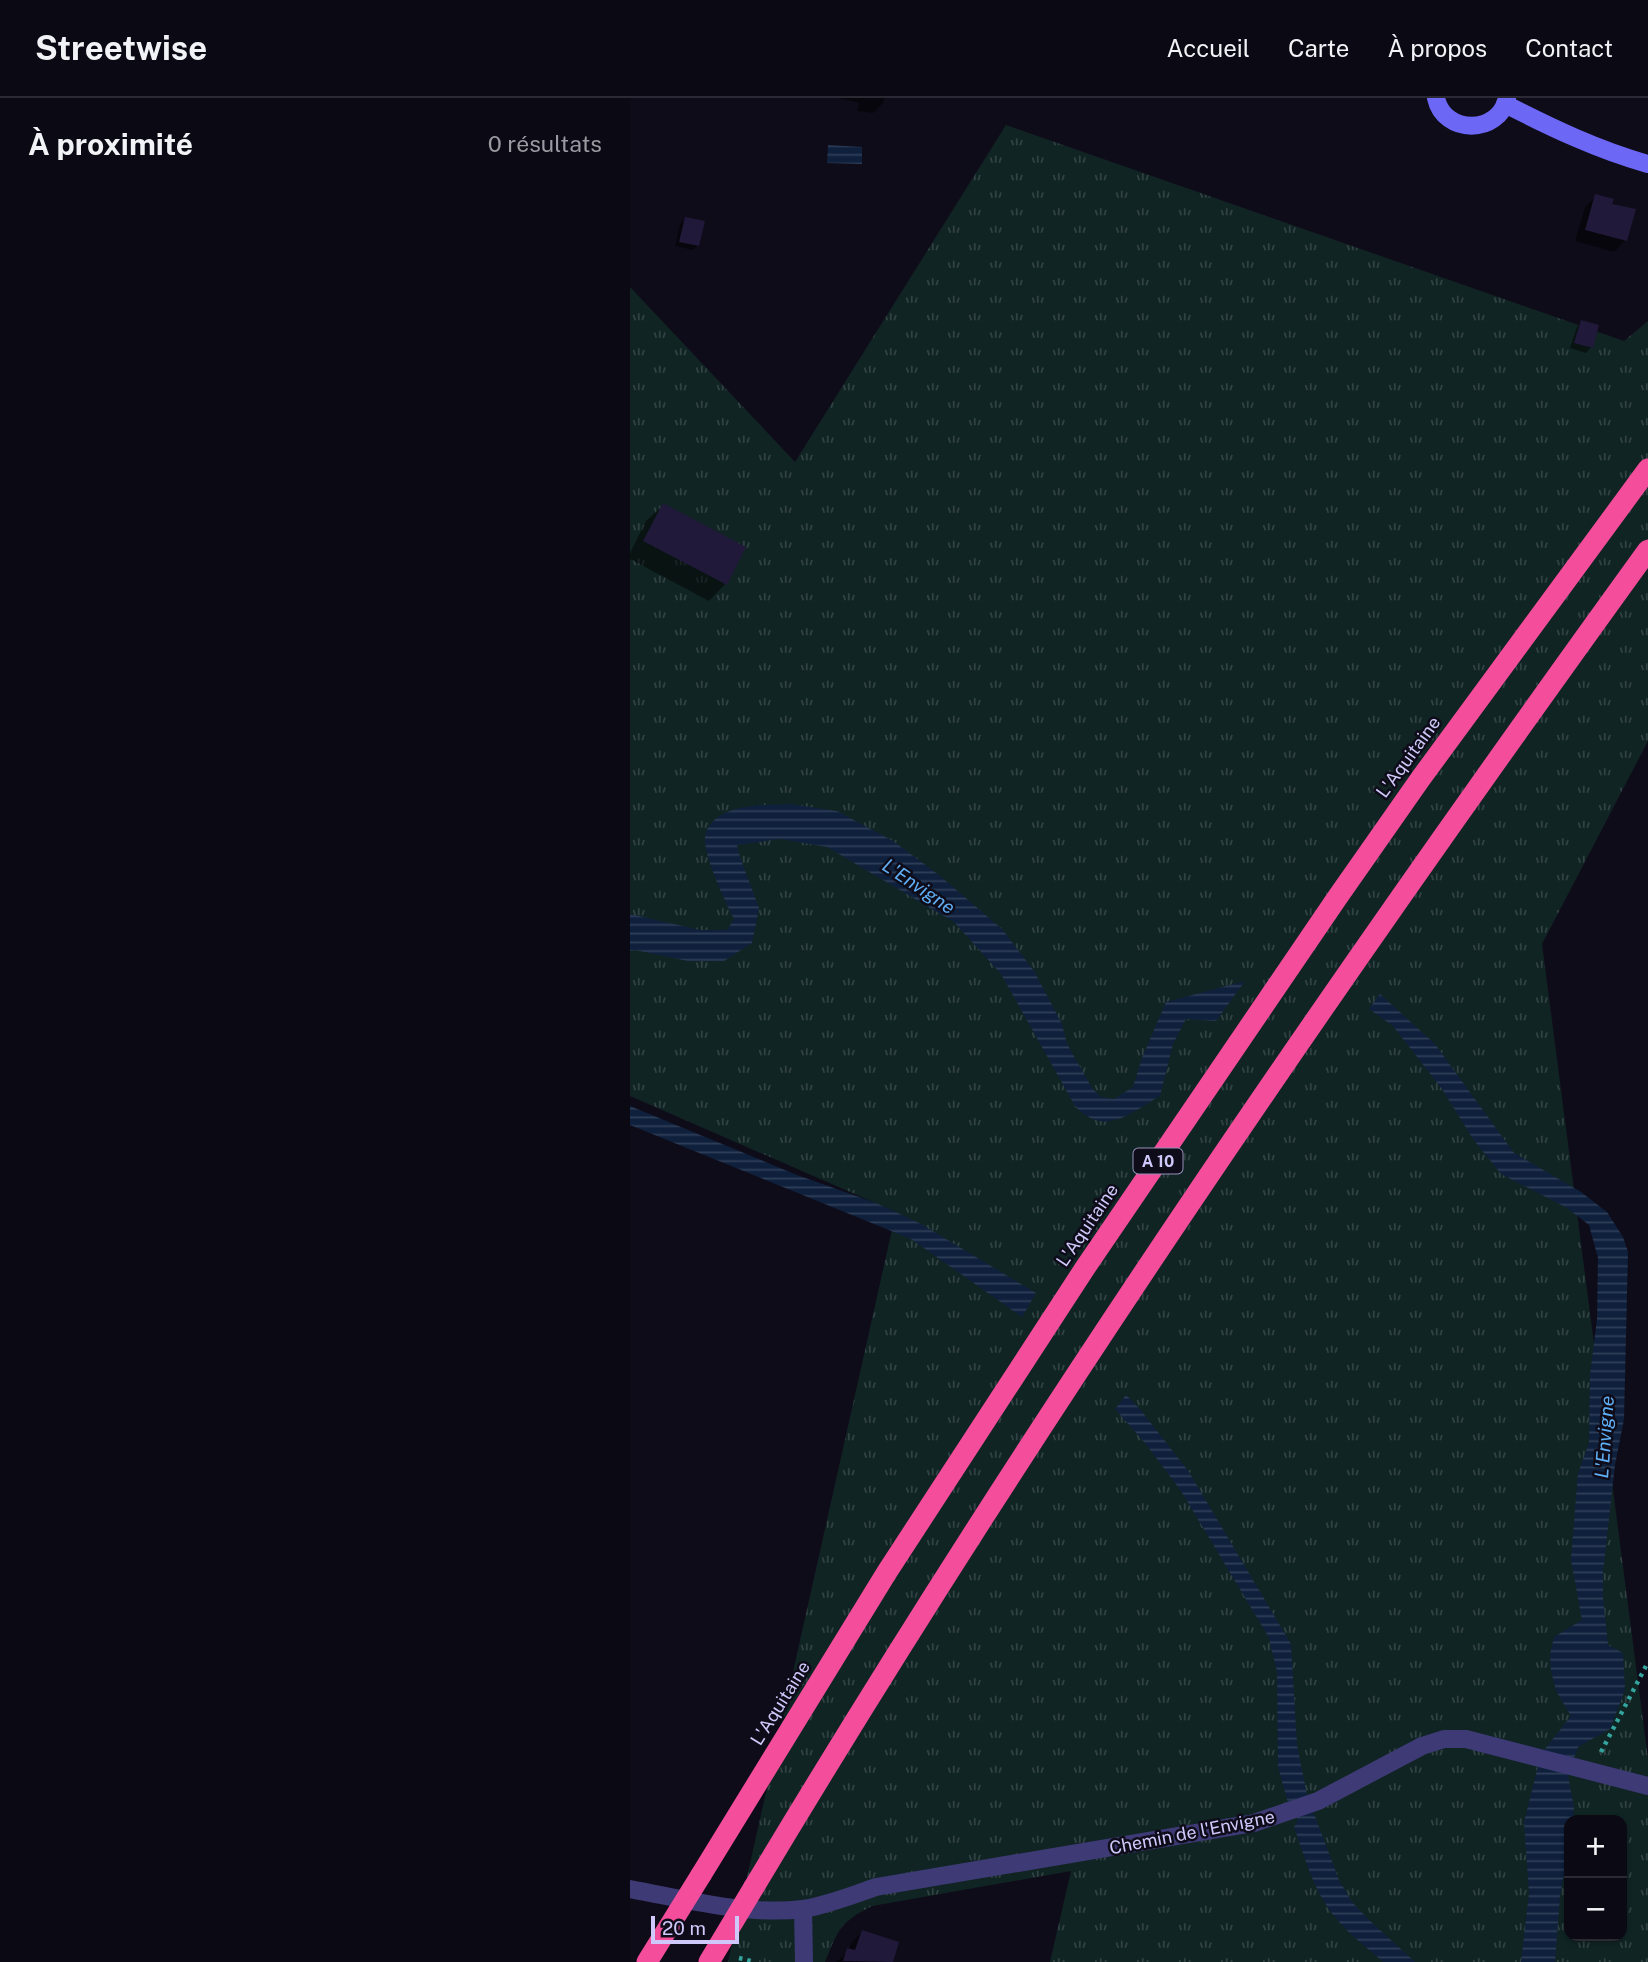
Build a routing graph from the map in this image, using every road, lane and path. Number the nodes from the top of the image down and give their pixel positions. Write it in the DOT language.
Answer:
graph roads {
  1 [pos="1436,98"];
  2 [pos="1506,101"];
  3 [pos="1648,164"];
  4 [pos="1648,469"];
  5 [pos="1648,550"];
  6 [pos="1646,1666"];
  7 [pos="1584,1770"];
  8 [pos="1648,1786"];
  9 [pos="630,1889"];
  10 [pos="803,1909"];
  11 [pos="647,1962"];
  12 [pos="709,1962"];
  13 [pos="804,1962"];
  1 -- 2 [label="main road"];
  2 -- 3 [label="main road"];
  4 -- 11 [label="highway, L'Aquitaine / A 10, bridge"];
  5 -- 12 [label="highway, A 10, bridge"];
  6 -- 7 [label="path"];
  7 -- 8 [label="street, Chemin de l'Envigne"];
  7 -- 10 [label="street, Chemin de l'Envigne"];
  9 -- 10 [label="street, Chemin de l'Envigne"];
  10 -- 13 [label="street"];
}
